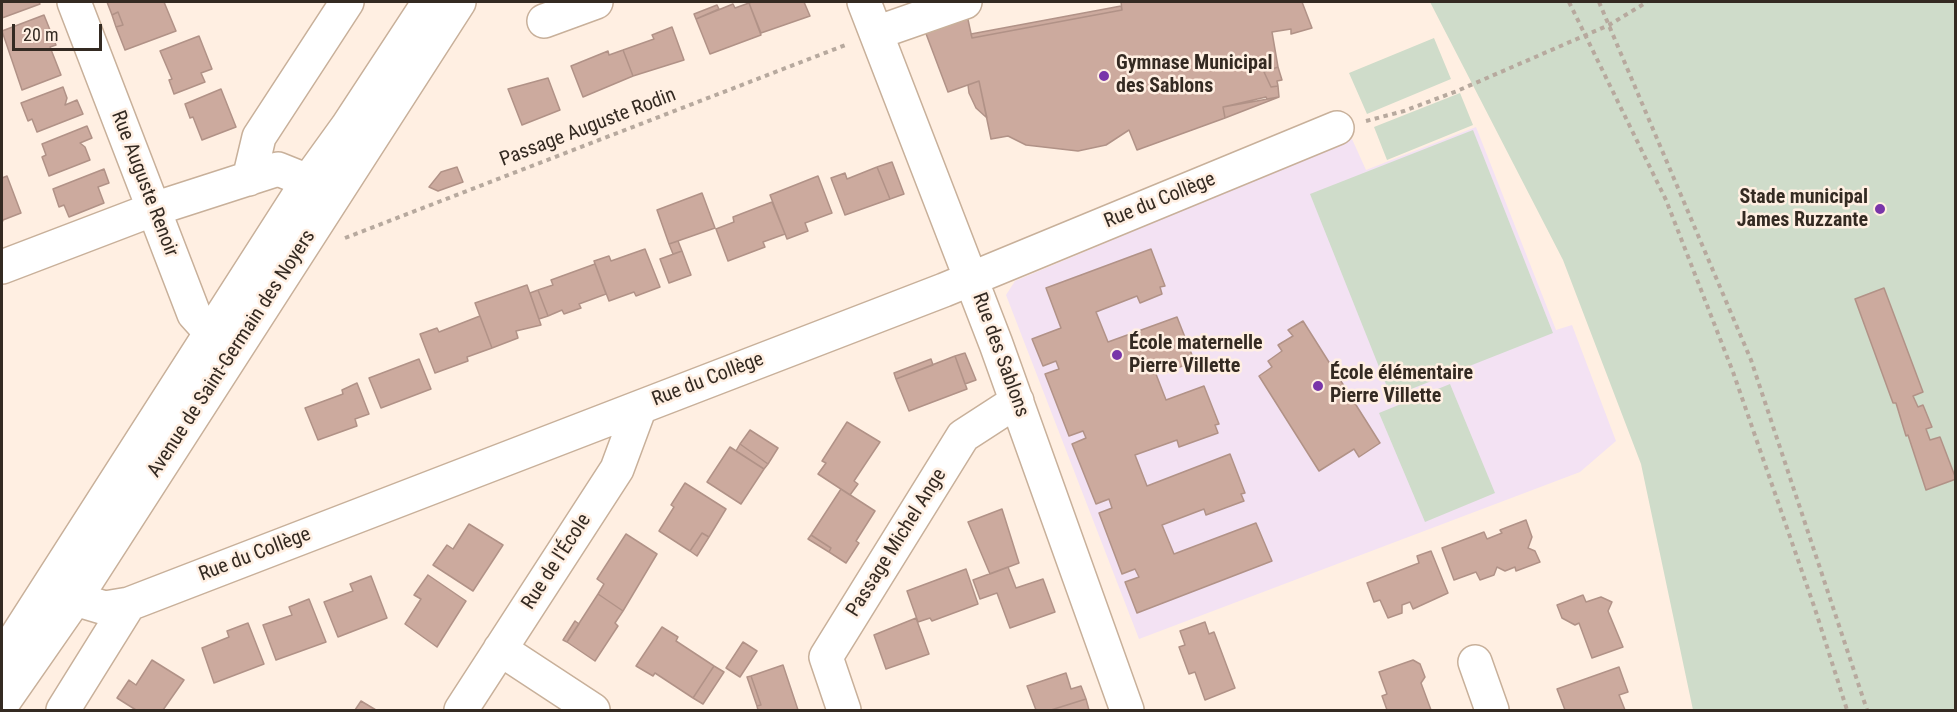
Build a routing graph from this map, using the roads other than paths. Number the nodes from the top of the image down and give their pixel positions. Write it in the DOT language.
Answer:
graph roads {
  1 [pos="74,2"];
  2 [pos="347,2"];
  3 [pos="429,2"];
  4 [pos="459,2"];
  5 [pos="596,2"];
  6 [pos="864,2"];
  7 [pos="965,2"];
  8 [pos="544,21"];
  9 [pos="876,33"];
  10 [pos="1337,128"];
  11 [pos="249,179"];
  12 [pos="320,189"];
  13 [pos="154,209"];
  14 [pos="2,267"];
  15 [pos="972,278"];
  16 [pos="225,341"];
  17 [pos="1017,401"];
  18 [pos="640,407"];
  19 [pos="75,599"];
  20 [pos="129,604"];
  21 [pos="500,649"];
  22 [pos="2,658"];
  23 [pos="1474,662"];
  24 [pos="2,704"];
  25 [pos="63,711"];
  26 [pos="460,711"];
  27 [pos="593,711"];
  28 [pos="844,711"];
  29 [pos="1127,711"];
  30 [pos="1492,711"];
  1 -- 13 [label="street, Rue Auguste Renoir"];
  2 -- 11 [label="street"];
  3 -- 12 [label="street, Avenue de Saint-Germain des Noyers"];
  4 -- 12 [label="street, Avenue de Saint-Germain des Noyers"];
  5 -- 8 [label="street"];
  6 -- 9 [label="street, Rue des Sablons"];
  7 -- 9 [label="street"];
  9 -- 15 [label="street, Rue des Sablons"];
  10 -- 15 [label="street, Rue du Collège"];
  11 -- 12 [label="street"];
  11 -- 13 [label="street"];
  12 -- 16 [label="street, Avenue de Saint-Germain des Noyers"];
  12 -- 16 [label="street, Avenue de Saint-Germain des Noyers"];
  13 -- 14 [label="street"];
  13 -- 16 [label="street, Rue Auguste Renoir"];
  15 -- 17 [label="street, Rue des Sablons"];
  15 -- 18 [label="street, Rue du Collège"];
  16 -- 19 [label="street, Avenue de Saint-Germain des Noyers"];
  16 -- 22 [label="street, Avenue de Saint-Germain des Noyers"];
  17 -- 28 [label="street, Passage Michel Ange"];
  17 -- 29 [label="street, Rue des Sablons"];
  18 -- 20 [label="street, Rue du Collège"];
  18 -- 21 [label="street, Rue de l'École"];
  19 -- 20 [label="street, Rue du Collège"];
  19 -- 24 [label="street, Avenue de Saint-Germain des Noyers"];
  20 -- 25 [label="street"];
  21 -- 26 [label="street, Rue de l'École"];
  21 -- 27 [label="street"];
  23 -- 30 [label="street"];
}
